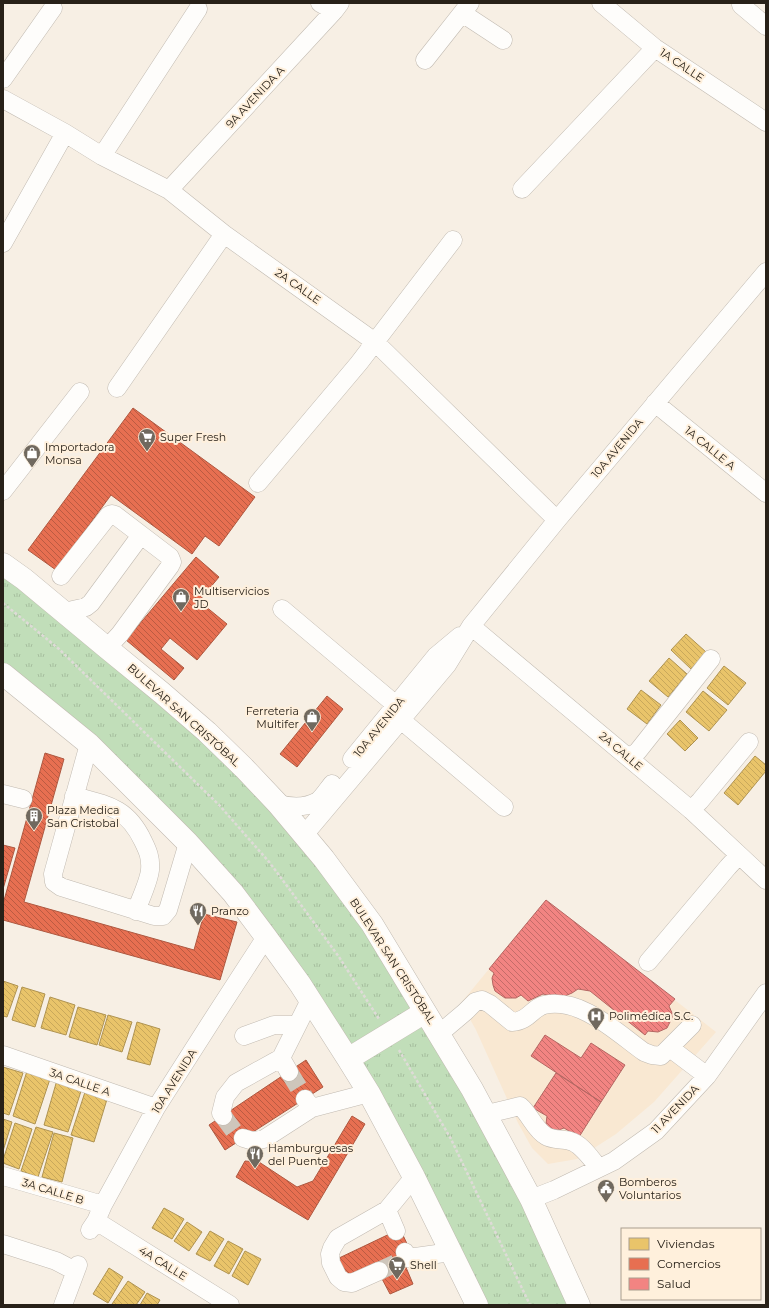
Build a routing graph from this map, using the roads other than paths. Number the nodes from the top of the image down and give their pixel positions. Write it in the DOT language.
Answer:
graph roads {
  1 [pos="602,3"];
  2 [pos="740,5"];
  3 [pos="331,6"];
  4 [pos="53,8"];
  5 [pos="466,8"];
  6 [pos="198,9"];
  7 [pos="766,26"];
  8 [pos="503,40"];
  9 [pos="655,48"];
  10 [pos="425,60"];
  11 [pos="3,80"];
  12 [pos="3,99"];
  13 [pos="764,116"];
  14 [pos="65,134"];
  15 [pos="102,156"];
  16 [pos="522,189"];
  17 [pos="168,190"];
  18 [pos="224,234"];
  19 [pos="453,240"];
  20 [pos="3,243"];
  21 [pos="766,272"];
  22 [pos="375,342"];
  23 [pos="117,388"];
  24 [pos="80,392"];
  25 [pos="655,403"];
  26 [pos="258,483"];
  27 [pos="3,491"];
  28 [pos="766,494"];
  29 [pos="557,520"];
  30 [pos="141,535"];
  31 [pos="3,564"];
  32 [pos="61,576"];
  33 [pos="282,608"];
  34 [pos="64,612"];
  35 [pos="471,626"];
  36 [pos="108,648"];
  37 [pos="711,659"];
  38 [pos="3,674"];
  39 [pos="399,713"];
  40 [pos="749,742"];
  41 [pos="89,744"];
  42 [pos="629,758"];
  43 [pos="3,794"];
  44 [pos="74,796"];
  45 [pos="23,799"];
  46 [pos="278,804"];
  47 [pos="504,807"];
  48 [pos="690,810"];
  49 [pos="305,834"];
  50 [pos="188,843"];
  51 [pos="739,855"];
  52 [pos="766,880"];
  53 [pos="136,911"];
  54 [pos="266,937"];
  55 [pos="648,962"];
  56 [pos="766,993"];
  57 [pos="310,1000"];
  58 [pos="425,1012"];
  59 [pos="297,1025"];
  60 [pos="692,1025"];
  61 [pos="440,1034"];
  62 [pos="244,1036"];
  63 [pos="670,1048"];
  64 [pos="3,1055"];
  65 [pos="348,1059"];
  66 [pos="707,1076"];
  67 [pos="369,1093"];
  68 [pos="156,1108"];
  69 [pos="486,1114"];
  70 [pos="223,1116"];
  71 [pos="243,1138"];
  72 [pos="599,1168"];
  73 [pos="3,1176"];
  74 [pos="414,1177"];
  75 [pos="531,1199"];
  76 [pos="388,1210"];
  77 [pos="96,1219"];
  78 [pos="396,1231"];
  79 [pos="3,1244"];
  80 [pos="451,1252"];
  81 [pos="405,1257"];
  82 [pos="379,1271"];
  83 [pos="63,1305"];
  84 [pos="230,1305"];
  85 [pos="477,1305"];
  86 [pos="579,1305"];
  1 -- 9 [label="street, 1A CALLE"];
  2 -- 7 [label="street"];
  3 -- 17 [label="street, 9A AVENIDA A"];
  4 -- 11 [label="street"];
  5 -- 8 [label="street"];
  5 -- 10 [label="street"];
  6 -- 15 [label="street"];
  9 -- 13 [label="street, 1A CALLE"];
  9 -- 16 [label="street"];
  12 -- 14 [label="street, 2A CALLE"];
  14 -- 15 [label="street, 2A CALLE"];
  14 -- 20 [label="street"];
  15 -- 17 [label="street, 2A CALLE"];
  17 -- 18 [label="street, 2A CALLE"];
  18 -- 22 [label="street, 2A CALLE"];
  18 -- 23 [label="street"];
  19 -- 22 [label="street"];
  21 -- 25 [label="street, 10A AVENIDA"];
  22 -- 26 [label="street"];
  22 -- 29 [label="street, 2A CALLE"];
  24 -- 27 [label="street"];
  25 -- 28 [label="street, 1A CALLE A"];
  25 -- 29 [label="street, 10A AVENIDA"];
  29 -- 35 [label="street, 10A AVENIDA"];
  30 -- 32 [label="street"];
  30 -- 34 [label="street"];
  30 -- 36 [label="street"];
  31 -- 34 [label="main road, BULEVAR SAN CRISTÓBAL"];
  33 -- 39 [label="street"];
  34 -- 36 [label="main road, BULEVAR SAN CRISTÓBAL"];
  35 -- 39 [label="street, 10A AVENIDA"];
  35 -- 42 [label="street, 2A CALLE"];
  36 -- 46 [label="main road, BULEVAR SAN CRISTÓBAL"];
  37 -- 42 [label="street"];
  38 -- 41 [label="main road"];
  39 -- 46 [label="street, 10A AVENIDA"];
  39 -- 47 [label="street"];
  39 -- 49 [label="street, 10A AVENIDA"];
  40 -- 48 [label="street"];
  41 -- 44 [label="street"];
  41 -- 50 [label="main road"];
  42 -- 48 [label="street, 2A CALLE"];
  43 -- 45 [label="street"];
  44 -- 53 [label="street"];
  44 -- 53 [label="street"];
  46 -- 49 [label="main road, BULEVAR SAN CRISTÓBAL"];
  48 -- 51 [label="street, 2A CALLE"];
  49 -- 58 [label="main road, BULEVAR SAN CRISTÓBAL"];
  50 -- 53 [label="street"];
  50 -- 54 [label="main road"];
  51 -- 52 [label="street, 2A CALLE"];
  51 -- 55 [label="street"];
  54 -- 57 [label="main road"];
  54 -- 68 [label="street, 10A AVENIDA"];
  56 -- 66 [label="street, 11 AVENIDA"];
  57 -- 59 [label="street"];
  57 -- 65 [label="main road"];
  58 -- 61 [label="main road, BULEVAR SAN CRISTÓBAL"];
  58 -- 65 [label="main road"];
  59 -- 62 [label="street"];
  59 -- 70 [label="street"];
  60 -- 63 [label="street"];
  61 -- 63 [label="street"];
  61 -- 69 [label="main road, BULEVAR SAN CRISTÓBAL"];
  63 -- 66 [label="street"];
  64 -- 68 [label="street, 3A CALLE A"];
  65 -- 67 [label="main road"];
  66 -- 72 [label="street, 11 AVENIDA"];
  67 -- 71 [label="street"];
  67 -- 74 [label="main road"];
  68 -- 77 [label="street, 10A AVENIDA"];
  69 -- 72 [label="street"];
  69 -- 75 [label="main road, BULEVAR SAN CRISTÓBAL"];
  72 -- 75 [label="street, 11 AVENIDA"];
  73 -- 77 [label="street, 3A CALLE B"];
  74 -- 76 [label="street"];
  74 -- 80 [label="main road"];
  75 -- 86 [label="main road, BULEVAR SAN CRISTÓBAL"];
  76 -- 78 [label="street"];
  76 -- 82 [label="street"];
  77 -- 84 [label="street, 4A CALLE"];
  79 -- 83 [label="street"];
  80 -- 81 [label="street"];
  80 -- 85 [label="main road"];
}
